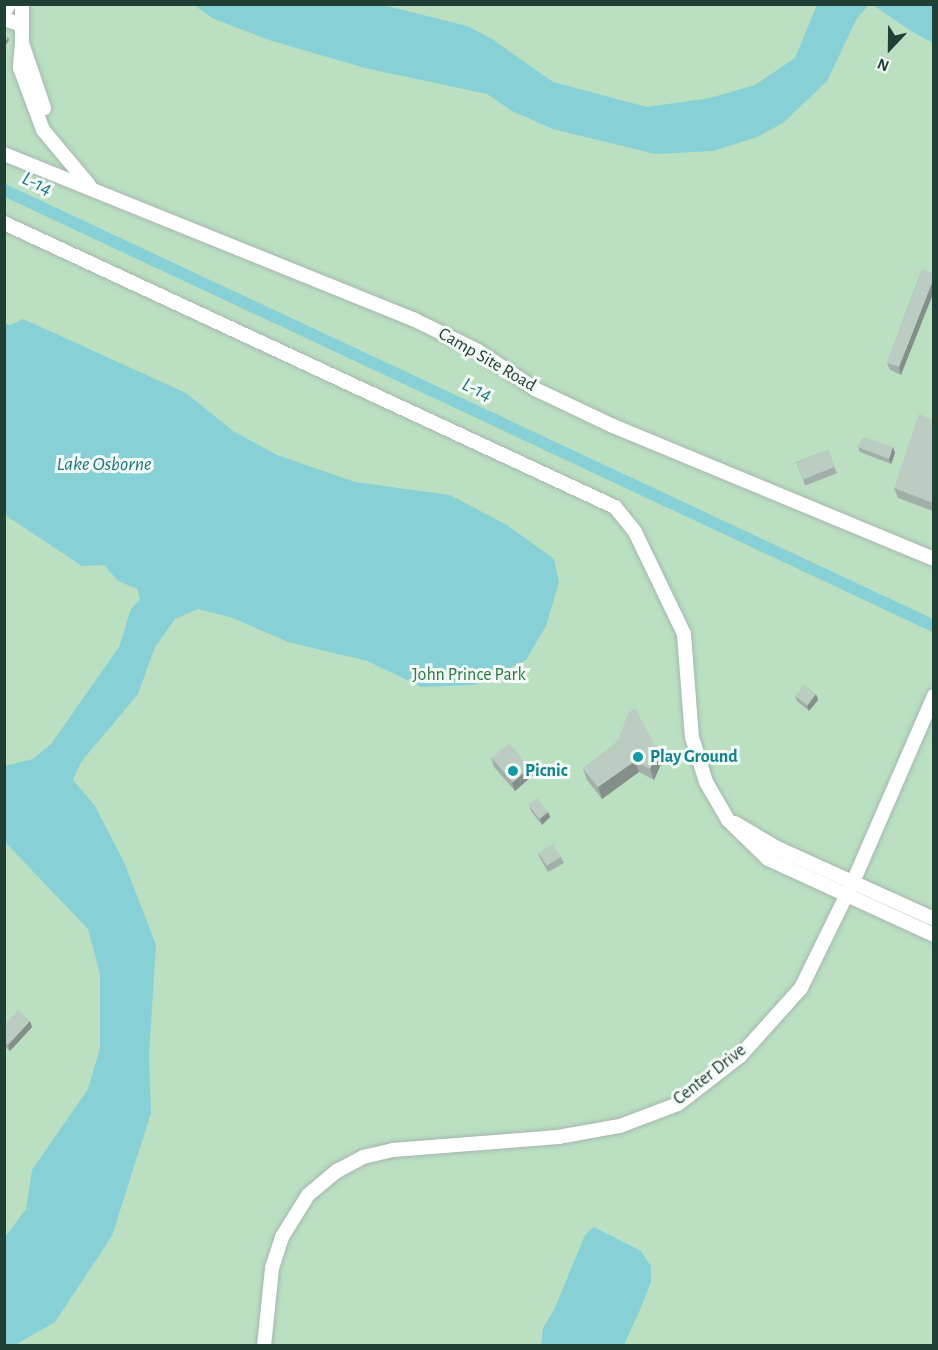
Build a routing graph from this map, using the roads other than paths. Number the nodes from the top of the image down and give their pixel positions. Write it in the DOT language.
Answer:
graph roads {
  1 [pos="9,4"];
  2 [pos="22,4"];
  3 [pos="4,13"];
  4 [pos="4,19"];
  5 [pos="22,25"];
  6 [pos="56,148"];
  7 [pos="4,154"];
  8 [pos="25,160"];
  9 [pos="90,186"];
  10 [pos="4,224"];
  11 [pos="933,559"];
  12 [pos="933,696"];
  13 [pos="728,820"];
  14 [pos="853,882"];
  15 [pos="846,896"];
  16 [pos="933,920"];
  17 [pos="933,935"];
  18 [pos="264,1346"];
  1 -- 3 [label="street"];
  2 -- 5 [label="street, Camp Site Road"];
  4 -- 5 [label="street"];
  5 -- 6 [label="street, Camp Site Road"];
  6 -- 8 [label="street"];
  6 -- 9 [label="street, Camp Site Road"];
  7 -- 8 [label="street"];
  8 -- 9 [label="street"];
  9 -- 11 [label="street, Camp Site Road"];
  10 -- 13 [label="street"];
  12 -- 14 [label="street, Center Drive"];
  13 -- 14 [label="street"];
  13 -- 15 [label="street"];
  14 -- 15 [label="street, Center Drive"];
  14 -- 16 [label="street"];
  15 -- 17 [label="street"];
  15 -- 18 [label="street, Center Drive"];
}
